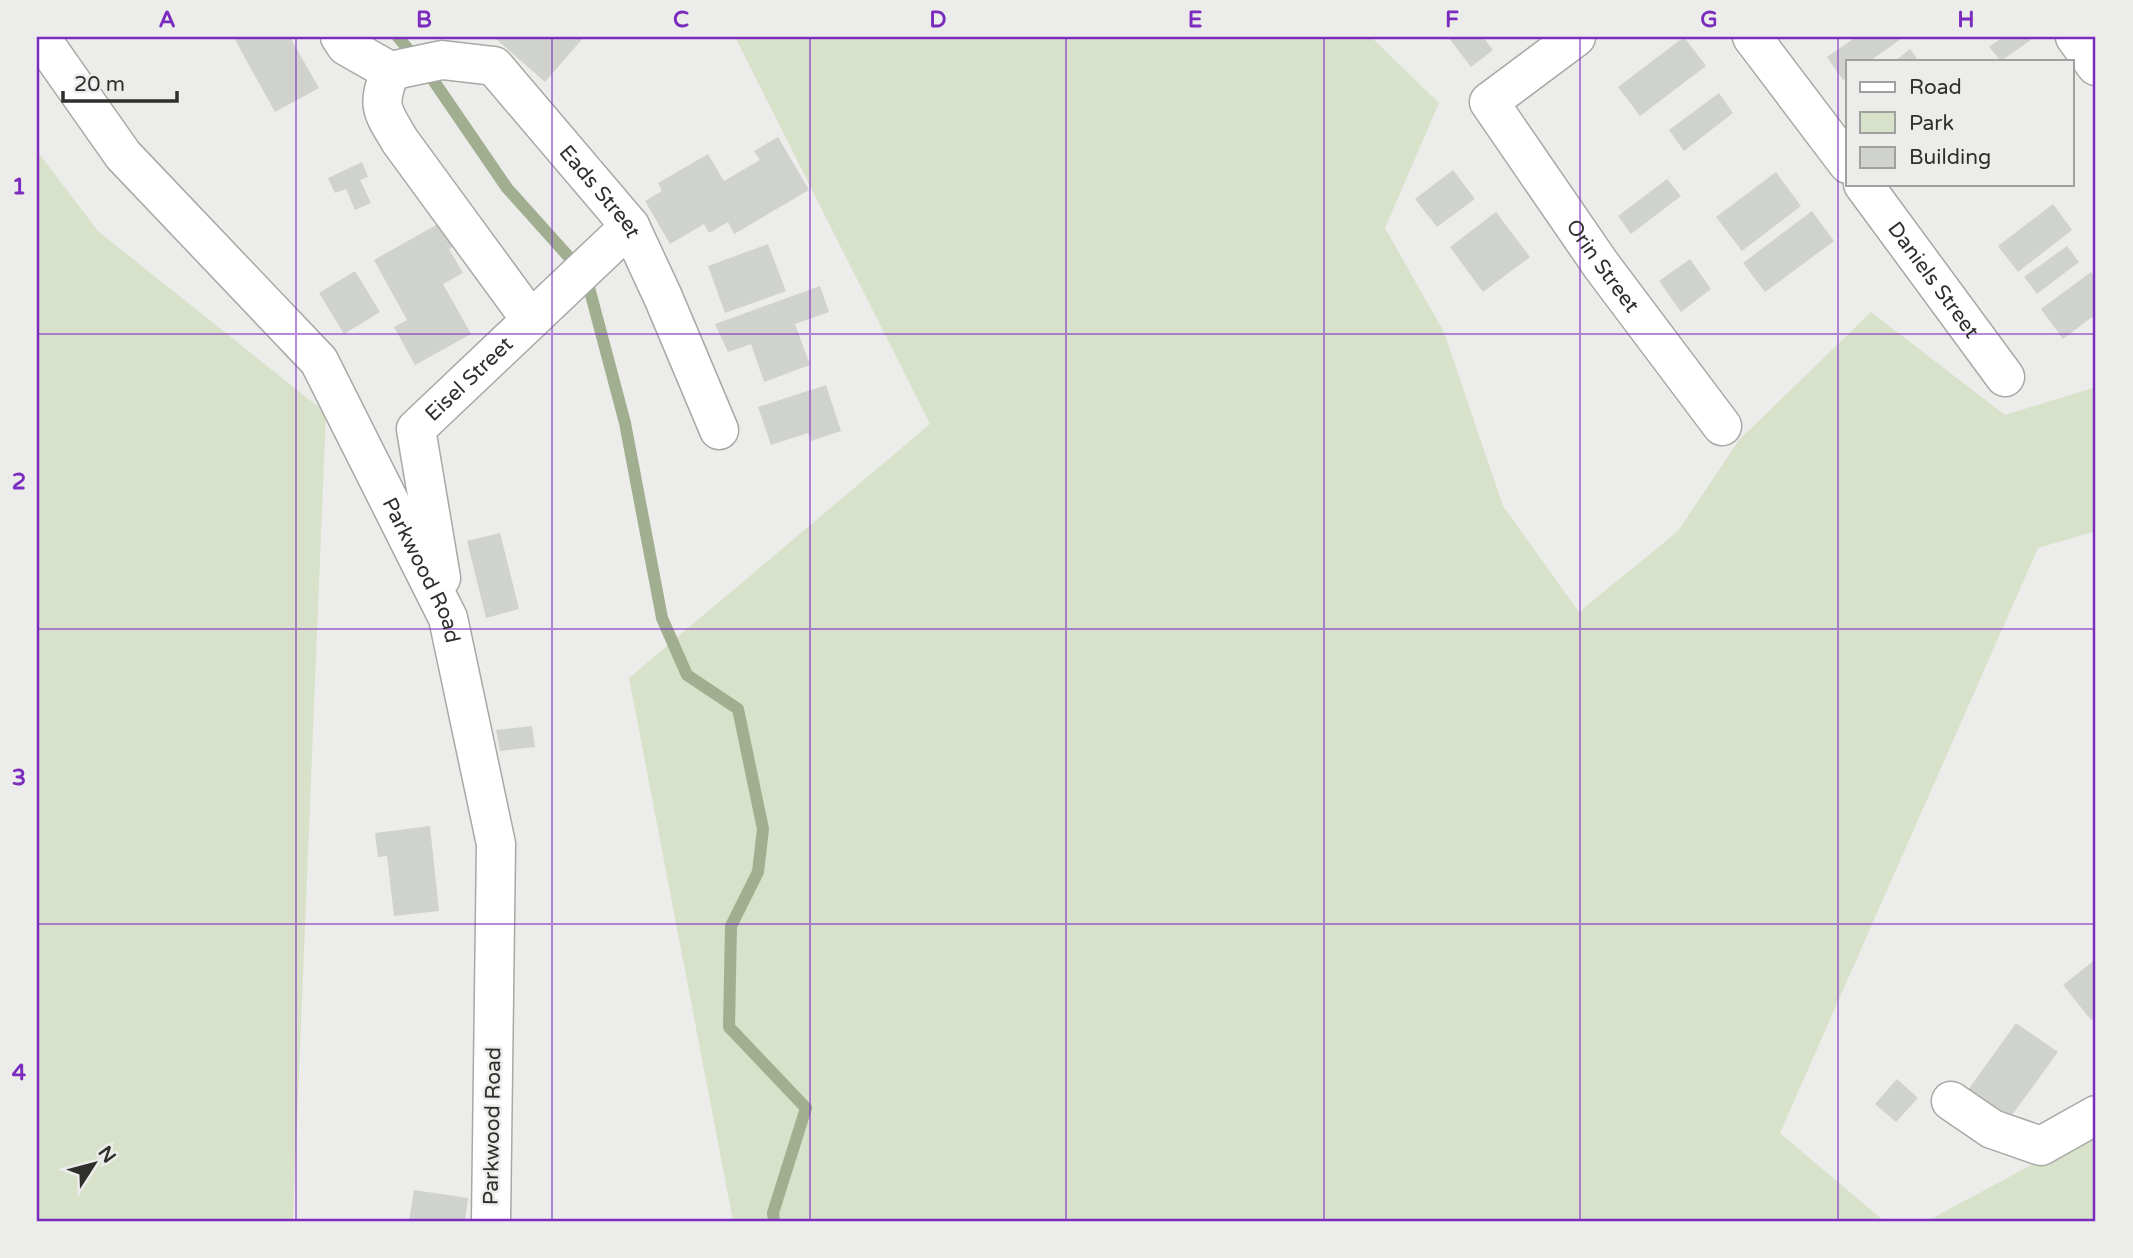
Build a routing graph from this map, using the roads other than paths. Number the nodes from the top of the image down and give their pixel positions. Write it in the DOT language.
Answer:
graph roads {
  1 [pos="40,37"];
  2 [pos="340,37"];
  3 [pos="1576,37"];
  4 [pos="1752,37"];
  5 [pos="2075,37"];
  6 [pos="2096,66"];
  7 [pos="390,71"];
  8 [pos="1846,161"];
  9 [pos="1864,186"];
  10 [pos="617,238"];
  11 [pos="530,320"];
  12 [pos="2005,377"];
  13 [pos="1722,426"];
  14 [pos="719,430"];
  15 [pos="448,618"];
  16 [pos="1951,1101"];
  17 [pos="2096,1115"];
  18 [pos="491,1221"];
  1 -- 15 [label="street, Parkwood Road"];
  2 -- 7 [label="street"];
  3 -- 13 [label="street, Orin Street"];
  4 -- 8 [label="street"];
  5 -- 6 [label="street"];
  7 -- 10 [label="street, Eads Street"];
  7 -- 11 [label="street"];
  9 -- 12 [label="street, Daniels Street"];
  10 -- 11 [label="street, Eisel Street"];
  10 -- 14 [label="street, Eads Street"];
  11 -- 15 [label="street, Eisel Street"];
  15 -- 18 [label="street, Parkwood Road"];
  16 -- 17 [label="street"];
}
